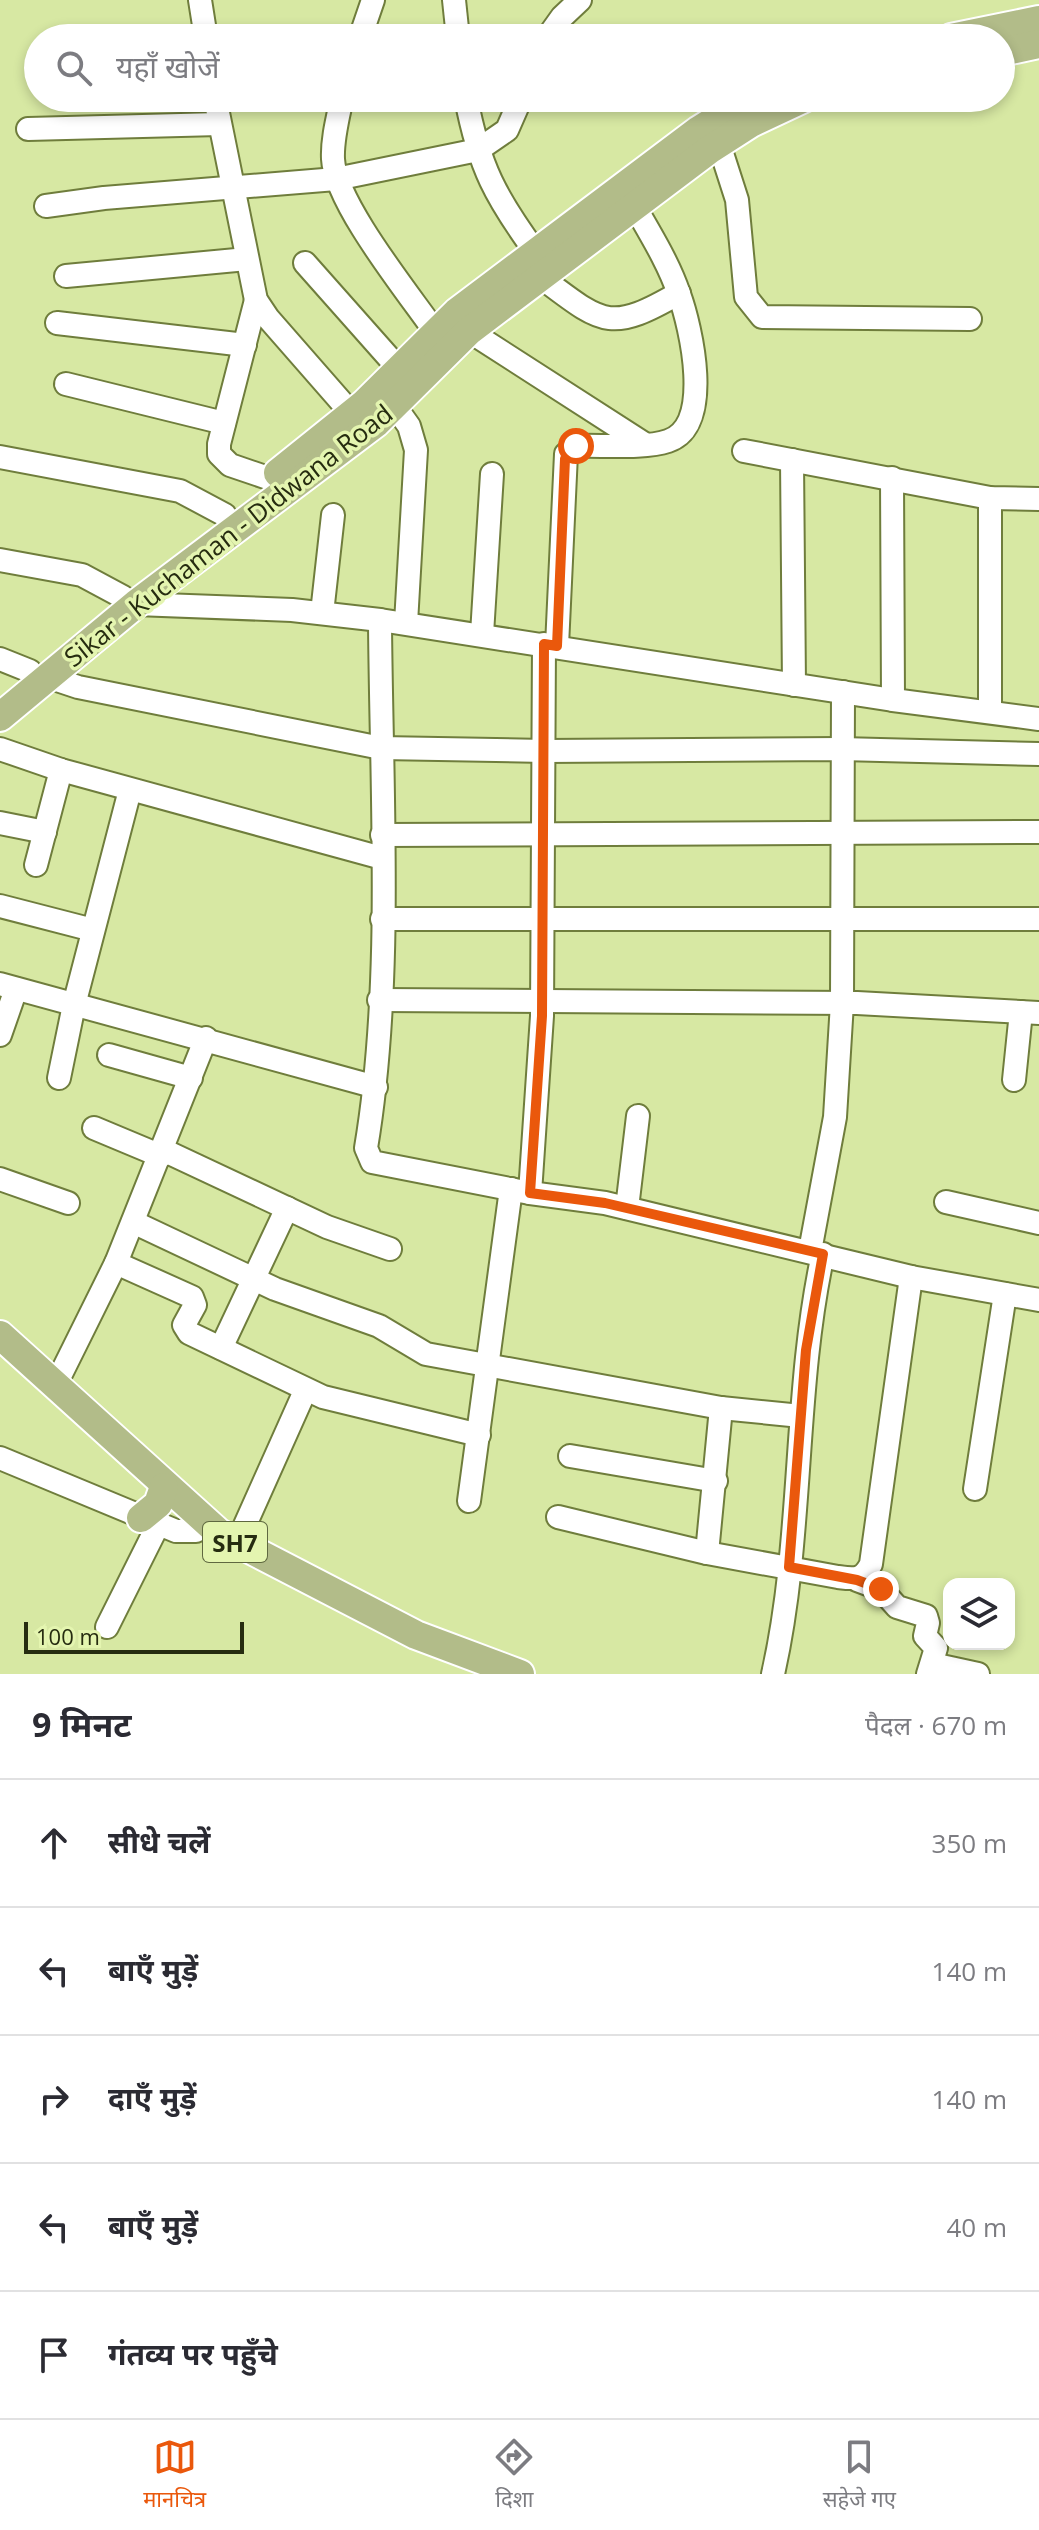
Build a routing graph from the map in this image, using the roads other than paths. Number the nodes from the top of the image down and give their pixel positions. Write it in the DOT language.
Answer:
graph roads {
  1 [pos="200,0"];
  2 [pos="373,0"];
  3 [pos="454,0"];
  4 [pos="580,0"];
  5 [pos="1036,0"];
  6 [pos="1039,20"];
  7 [pos="204,24"];
  8 [pos="365,24"];
  9 [pos="457,24"];
  10 [pos="557,24"];
  11 [pos="1015,25"];
  12 [pos="1039,44"];
  13 [pos="1015,49"];
  14 [pos="217,112"];
  15 [pos="340,112"];
  16 [pos="469,112"];
  17 [pos="515,112"];
  18 [pos="728,112"];
  19 [pos="774,112"];
  20 [pos="219,124"];
  21 [pos="28,129"];
  22 [pos="719,144"];
  23 [pos="478,150"];
  24 [pos="336,179"];
  25 [pos="231,186"];
  26 [pos="46,206"];
  27 [pos="635,207"];
  28 [pos="247,259"];
  29 [pos="305,263"];
  30 [pos="539,266"];
  31 [pos="66,276"];
  32 [pos="679,293"];
  33 [pos="256,300"];
  34 [pos="970,319"];
  35 [pos="57,323"];
  36 [pos="469,331"];
  37 [pos="436,333"];
  38 [pos="245,345"];
  39 [pos="399,369"];
  40 [pos="66,384"];
  41 [pos="394,405"];
  42 [pos="352,414"];
  43 [pos="224,423"];
  44 [pos="643,443"];
  45 [pos="744,451"];
  46 [pos="0,457"];
  47 [pos="792,460"];
  48 [pos="492,474"];
  49 [pos="892,478"];
  50 [pos="271,479"];
  51 [pos="990,498"];
  52 [pos="1039,499"];
  53 [pos="225,515"];
  54 [pos="333,515"];
  55 [pos="0,560"];
  56 [pos="130,600"];
  57 [pos="322,613"];
  58 [pos="380,620"];
  59 [pos="406,623"];
  60 [pos="482,634"];
  61 [pos="550,645"];
  62 [pos="0,659"];
  63 [pos="39,674"];
  64 [pos="794,685"];
  65 [pos="843,692"];
  66 [pos="0,696"];
  67 [pos="893,700"];
  68 [pos="990,712"];
  69 [pos="0,717"];
  70 [pos="1039,719"];
  71 [pos="381,748"];
  72 [pos="0,749"];
  73 [pos="841,749"];
  74 [pos="545,751"];
  75 [pos="1039,754"];
  76 [pos="61,770"];
  77 [pos="130,790"];
  78 [pos="0,823"];
  79 [pos="45,832"];
  80 [pos="1039,832"];
  81 [pos="545,833"];
  82 [pos="843,834"];
  83 [pos="382,835"];
  84 [pos="382,858"];
  85 [pos="36,865"];
  86 [pos="0,906"];
  87 [pos="544,916"];
  88 [pos="843,918"];
  89 [pos="382,919"];
  90 [pos="1039,919"];
  91 [pos="93,930"];
  92 [pos="8,986"];
  93 [pos="379,1000"];
  94 [pos="542,1003"];
  95 [pos="842,1003"];
  96 [pos="74,1005"];
  97 [pos="1030,1012"];
  98 [pos="0,1035"];
  99 [pos="206,1038"];
  100 [pos="109,1055"];
  101 [pos="59,1078"];
  102 [pos="191,1078"];
  103 [pos="1014,1080"];
  104 [pos="376,1087"];
  105 [pos="638,1116"];
  106 [pos="94,1128"];
  107 [pos="162,1153"];
  108 [pos="0,1179"];
  109 [pos="521,1191"];
  110 [pos="946,1202"];
  111 [pos="68,1203"];
  112 [pos="287,1208"];
  113 [pos="627,1208"];
  114 [pos="133,1222"];
  115 [pos="1039,1223"];
  116 [pos="390,1249"];
  117 [pos="817,1253"];
  118 [pos="116,1263"];
  119 [pos="911,1277"];
  120 [pos="253,1279"];
  121 [pos="1005,1294"];
  122 [pos="1039,1300"];
  123 [pos="0,1335"];
  124 [pos="221,1348"];
  125 [pos="490,1365"];
  126 [pos="55,1386"];
  127 [pos="305,1391"];
  128 [pos="721,1408"];
  129 [pos="801,1416"];
  130 [pos="479,1435"];
  131 [pos="570,1456"];
  132 [pos="2,1464"];
  133 [pos="716,1481"];
  134 [pos="164,1487"];
  135 [pos="975,1489"];
  136 [pos="469,1501"];
  137 [pos="558,1517"];
  138 [pos="150,1522"];
  139 [pos="207,1524"];
  140 [pos="237,1543"];
  141 [pos="707,1553"];
  142 [pos="789,1567"];
  143 [pos="857,1580"];
  144 [pos="107,1627"];
  145 [pos="930,1669"];
  146 [pos="520,1674"];
  147 [pos="773,1674"];
  148 [pos="978,1674"];
  1 -- 7 [label="street"];
  2 -- 8 [label="street"];
  3 -- 9 [label="street"];
  4 -- 10 [label="street"];
  5 -- 6 [label="street"];
  6 -- 11 [label="main road"];
  12 -- 13 [label="main road"];
  14 -- 20 [label="street"];
  15 -- 24 [label="street"];
  16 -- 23 [label="street"];
  17 -- 23 [label="street"];
  18 -- 30 [label="main road, Sikar - Kuchaman - Didwana Road"];
  19 -- 22 [label="main road, Sikar - Kuchaman - Didwana Road"];
  20 -- 21 [label="street"];
  20 -- 25 [label="street"];
  22 -- 27 [label="main road, Sikar - Kuchaman - Didwana Road"];
  22 -- 34 [label="street"];
  23 -- 24 [label="street"];
  23 -- 30 [label="street"];
  24 -- 25 [label="street"];
  24 -- 37 [label="street"];
  25 -- 26 [label="street"];
  25 -- 28 [label="street"];
  27 -- 30 [label="main road, Sikar - Kuchaman - Didwana Road"];
  27 -- 32 [label="street"];
  28 -- 31 [label="street"];
  28 -- 33 [label="street"];
  29 -- 39 [label="street"];
  30 -- 32 [label="street"];
  30 -- 36 [label="main road, Sikar - Kuchaman - Didwana Road"];
  30 -- 37 [label="main road, Sikar - Kuchaman - Didwana Road"];
  32 -- 44 [label="street"];
  33 -- 38 [label="street"];
  33 -- 42 [label="street"];
  35 -- 38 [label="street"];
  36 -- 41 [label="main road, Sikar - Kuchaman - Didwana Road"];
  36 -- 44 [label="street"];
  37 -- 39 [label="main road, Sikar - Kuchaman - Didwana Road"];
  38 -- 43 [label="street"];
  39 -- 42 [label="main road, Sikar - Kuchaman - Didwana Road"];
  40 -- 43 [label="street"];
  41 -- 56 [label="main road, Sikar - Kuchaman - Didwana Road"];
  41 -- 59 [label="street"];
  42 -- 50 [label="main road, Sikar - Kuchaman - Didwana Road"];
  43 -- 50 [label="street"];
  44 -- 61 [label="street"];
  45 -- 47 [label="street"];
  46 -- 53 [label="street"];
  47 -- 49 [label="street"];
  47 -- 64 [label="street"];
  48 -- 60 [label="street"];
  49 -- 51 [label="street"];
  49 -- 67 [label="street"];
  50 -- 53 [label="main road, Sikar - Kuchaman - Didwana Road"];
  51 -- 52 [label="street"];
  51 -- 68 [label="street"];
  53 -- 56 [label="main road, Sikar - Kuchaman - Didwana Road"];
  54 -- 57 [label="street"];
  55 -- 56 [label="street"];
  56 -- 57 [label="street"];
  56 -- 63 [label="main road, Sikar - Kuchaman - Didwana Road"];
  57 -- 58 [label="street"];
  58 -- 59 [label="street"];
  58 -- 71 [label="street"];
  59 -- 60 [label="street"];
  60 -- 61 [label="street"];
  61 -- 64 [label="street"];
  61 -- 74 [label="street"];
  62 -- 63 [label="street"];
  63 -- 66 [label="main road, Sikar - Kuchaman - Didwana Road"];
  63 -- 69 [label="main road, Sikar - Kuchaman - Didwana Road"];
  63 -- 71 [label="street"];
  64 -- 65 [label="street"];
  65 -- 67 [label="street"];
  65 -- 73 [label="street"];
  67 -- 68 [label="street"];
  68 -- 70 [label="street"];
  71 -- 74 [label="street"];
  71 -- 83 [label="street"];
  72 -- 76 [label="street"];
  73 -- 74 [label="street"];
  73 -- 75 [label="street"];
  73 -- 82 [label="street"];
  74 -- 81 [label="street"];
  76 -- 77 [label="street"];
  76 -- 79 [label="street"];
  77 -- 84 [label="street"];
  77 -- 91 [label="street"];
  78 -- 79 [label="street"];
  79 -- 85 [label="street"];
  80 -- 82 [label="street"];
  81 -- 82 [label="street"];
  81 -- 83 [label="street"];
  81 -- 87 [label="street"];
  82 -- 88 [label="street"];
  83 -- 84 [label="street"];
  84 -- 89 [label="street"];
  86 -- 91 [label="street"];
  87 -- 88 [label="street"];
  87 -- 89 [label="street"];
  87 -- 94 [label="street"];
  88 -- 90 [label="street"];
  88 -- 95 [label="street"];
  89 -- 93 [label="street"];
  91 -- 96 [label="street"];
  92 -- 96 [label="street"];
  92 -- 98 [label="street"];
  93 -- 94 [label="street"];
  93 -- 104 [label="street"];
  94 -- 95 [label="street"];
  94 -- 109 [label="street"];
  95 -- 97 [label="street"];
  95 -- 117 [label="street"];
  96 -- 99 [label="street"];
  96 -- 101 [label="street"];
  97 -- 103 [label="street"];
  99 -- 102 [label="street"];
  99 -- 104 [label="street"];
  100 -- 102 [label="street"];
  102 -- 107 [label="street"];
  104 -- 109 [label="street"];
  105 -- 113 [label="street"];
  106 -- 107 [label="street"];
  107 -- 112 [label="street"];
  107 -- 114 [label="street"];
  108 -- 111 [label="street"];
  109 -- 113 [label="street"];
  109 -- 125 [label="street"];
  110 -- 115 [label="street"];
  112 -- 116 [label="street"];
  112 -- 120 [label="street"];
  113 -- 117 [label="street"];
  114 -- 118 [label="street"];
  114 -- 120 [label="street"];
  117 -- 119 [label="street"];
  117 -- 129 [label="street"];
  118 -- 124 [label="street"];
  118 -- 126 [label="street"];
  119 -- 121 [label="street"];
  119 -- 143 [label="street"];
  120 -- 124 [label="street"];
  120 -- 125 [label="street"];
  121 -- 122 [label="street"];
  121 -- 135 [label="street"];
  123 -- 126 [label="main road, SH7"];
  124 -- 127 [label="street"];
  125 -- 128 [label="street"];
  125 -- 130 [label="street"];
  126 -- 134 [label="main road, SH7"];
  127 -- 130 [label="street"];
  127 -- 140 [label="street"];
  128 -- 129 [label="street"];
  128 -- 133 [label="street"];
  129 -- 142 [label="street"];
  130 -- 136 [label="street"];
  131 -- 133 [label="street"];
  132 -- 138 [label="street"];
  133 -- 141 [label="street"];
  134 -- 138 [label="main road"];
  134 -- 139 [label="main road, SH7"];
  137 -- 141 [label="street"];
  138 -- 139 [label="street"];
  138 -- 144 [label="street"];
  139 -- 140 [label="main road, SH7"];
  140 -- 146 [label="main road, SH7"];
  141 -- 142 [label="street"];
  142 -- 143 [label="street"];
  142 -- 147 [label="street"];
  143 -- 145 [label="street"];
  145 -- 148 [label="street"];
}
